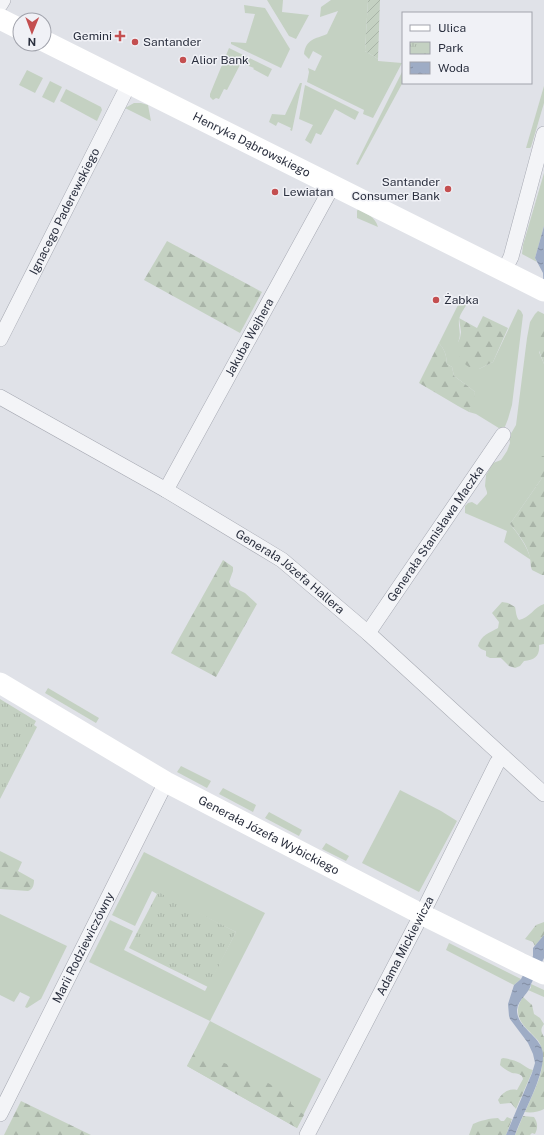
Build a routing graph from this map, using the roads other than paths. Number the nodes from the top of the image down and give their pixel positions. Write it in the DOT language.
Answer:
graph roads {
  1 [pos="3,0"];
  2 [pos="0,6"];
  3 [pos="0,19"];
  4 [pos="12,25"];
  5 [pos="52,45"];
  6 [pos="129,84"];
  7 [pos="544,134"];
  8 [pos="333,185"];
  9 [pos="504,271"];
  10 [pos="544,291"];
  11 [pos="0,339"];
  12 [pos="0,397"];
  13 [pos="503,435"];
  14 [pos="166,490"];
  15 [pos="368,633"];
  16 [pos="0,683"];
  17 [pos="503,757"];
  18 [pos="166,782"];
  19 [pos="544,794"];
  20 [pos="421,914"];
  21 [pos="544,974"];
  22 [pos="0,1114"];
  23 [pos="307,1135"];
  1 -- 2 [label="street"];
  3 -- 4 [label="street"];
  5 -- 6 [label="street, Henryka Dąbrowskiego"];
  6 -- 8 [label="street, Henryka Dąbrowskiego"];
  6 -- 11 [label="street, Ignacego Paderewskiego"];
  7 -- 9 [label="street"];
  8 -- 9 [label="street, Henryka Dąbrowskiego"];
  8 -- 14 [label="street, Jakuba Wejhera"];
  9 -- 10 [label="street, Henryka Dąbrowskiego"];
  12 -- 14 [label="street, Generała Józefa Hallera"];
  13 -- 15 [label="street, Generała Stanisława Maczka"];
  14 -- 15 [label="street, Generała Józefa Hallera"];
  15 -- 17 [label="street, Generała Józefa Hallera"];
  16 -- 18 [label="street, Generała Józefa Wybickiego"];
  17 -- 19 [label="street, Generała Józefa Hallera"];
  17 -- 20 [label="street, Adama Mickiewicza"];
  18 -- 20 [label="street, Generała Józefa Wybickiego"];
  18 -- 22 [label="street, Marii Rodziewiczówny"];
  20 -- 21 [label="street, Generała Józefa Wybickiego"];
  20 -- 23 [label="street, Adama Mickiewicza"];
}
